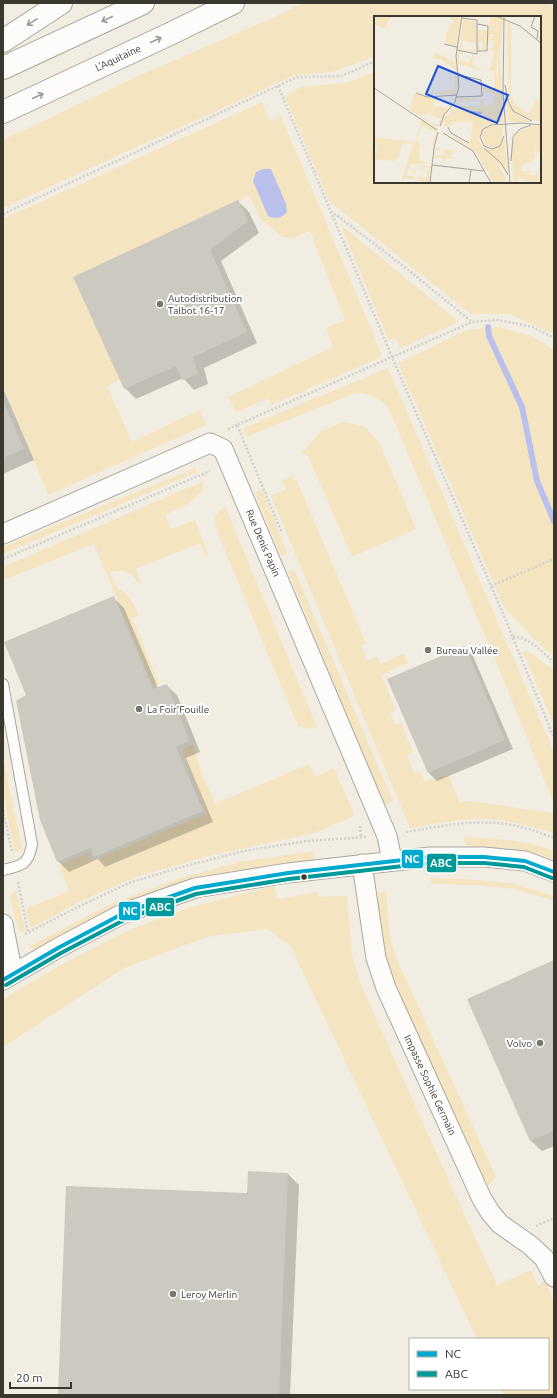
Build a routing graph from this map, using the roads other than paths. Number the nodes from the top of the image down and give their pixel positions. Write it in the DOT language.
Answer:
graph roads {
  1 [pos="61,3"];
  2 [pos="143,3"];
  3 [pos="233,3"];
  4 [pos="3,41"];
  5 [pos="3,68"];
  6 [pos="3,112"];
  7 [pos="3,534"];
  8 [pos="3,684"];
  9 [pos="392,860"];
  10 [pos="362,864"];
  11 [pos="3,870"];
  12 [pos="554,872"];
  13 [pos="3,924"];
  14 [pos="8,977"];
  15 [pos="554,1277"];
  1 -- 4 [label="highway, one-way"];
  2 -- 5 [label="highway, one-way"];
  6 -- 3 [label="highway, L'Aquitaine, one-way"];
  7 -- 9 [label="street, Rue Denis Papin"];
  8 -- 11 [label="lane"];
  9 -- 10 [label="street"];
  9 -- 12 [label="street"];
  10 -- 14 [label="street"];
  10 -- 15 [label="street, Impasse Sophie Germain"];
  13 -- 14 [label="street"];
}
